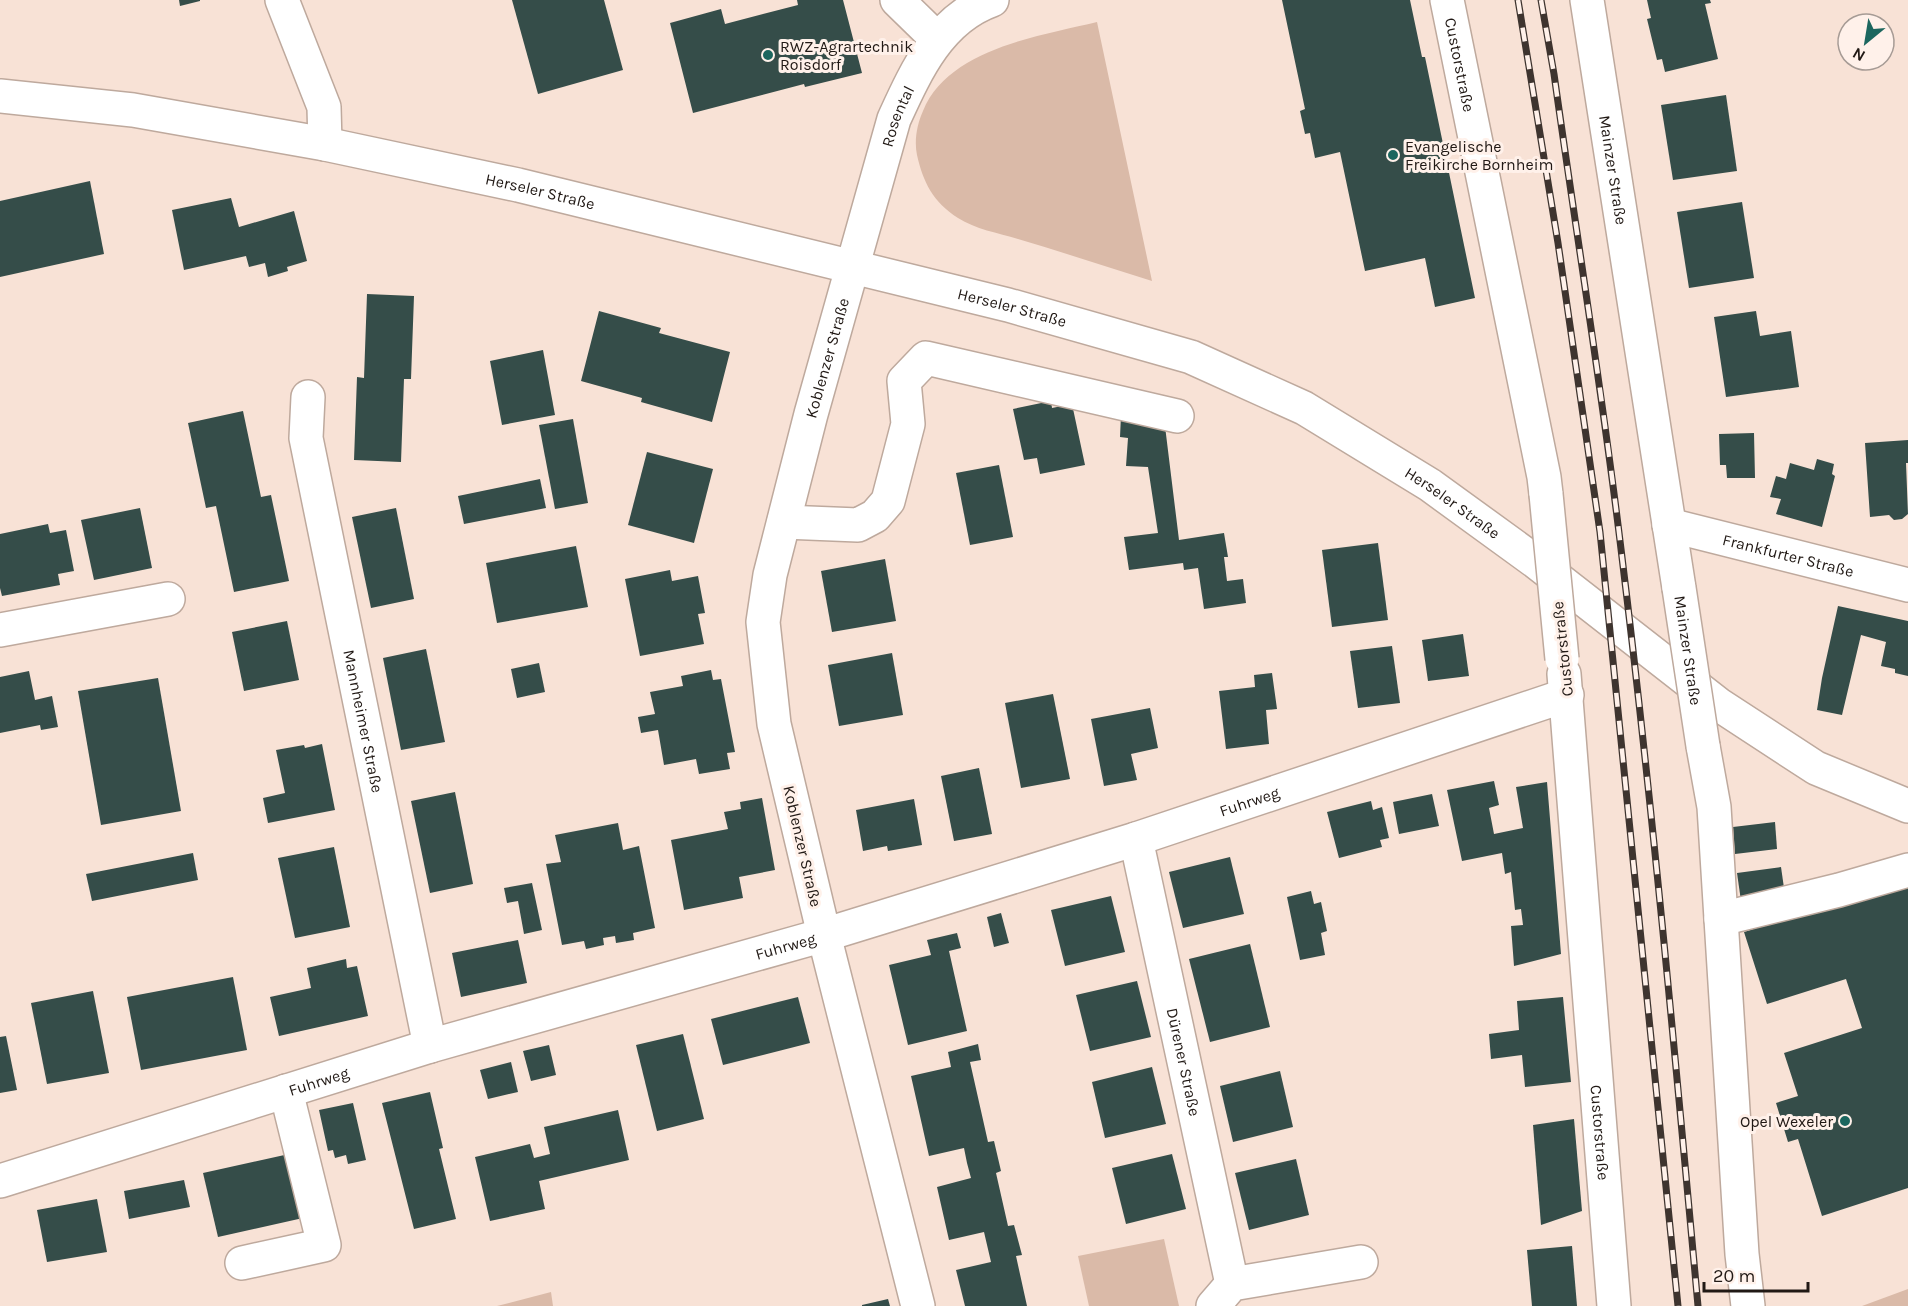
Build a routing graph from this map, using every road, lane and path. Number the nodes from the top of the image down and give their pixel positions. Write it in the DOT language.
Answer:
graph roads {
  1 [pos="282,0"];
  2 [pos="897,0"];
  3 [pos="992,0"];
  4 [pos="1447,0"];
  5 [pos="1587,0"];
  6 [pos="937,39"];
  7 [pos="0,96"];
  8 [pos="324,144"];
  9 [pos="851,265"];
  10 [pos="308,397"];
  11 [pos="1177,416"];
  12 [pos="784,522"];
  13 [pos="1669,525"];
  14 [pos="1908,585"];
  15 [pos="168,599"];
  16 [pos="0,630"];
  17 [pos="1567,694"];
  18 [pos="1908,806"];
  19 [pos="1136,839"];
  20 [pos="1908,870"];
  21 [pos="1721,919"];
  22 [pos="824,935"];
  23 [pos="430,1046"];
  24 [pos="286,1091"];
  25 [pos="0,1181"];
  26 [pos="1361,1262"];
  27 [pos="243,1263"];
  28 [pos="1222,1295"];
  29 [pos="918,1306"];
  30 [pos="1614,1306"];
  31 [pos="1748,1306"];
  1 -- 8 [label="street"];
  2 -- 6 [label="street"];
  3 -- 6 [label="street, Rosental"];
  4 -- 17 [label="street, Custorstraße, bridge"];
  5 -- 13 [label="street, Mainzer Straße"];
  6 -- 9 [label="street, Rosental"];
  7 -- 8 [label="street, Herseler Straße"];
  8 -- 9 [label="street, Herseler Straße"];
  9 -- 12 [label="street, Koblenzer Straße"];
  9 -- 18 [label="street, Herseler Straße"];
  10 -- 23 [label="street, Mannheimer Straße"];
  11 -- 12 [label="street"];
  12 -- 22 [label="street, Koblenzer Straße"];
  13 -- 14 [label="street, Frankfurter Straße"];
  13 -- 21 [label="street, Mainzer Straße, bridge"];
  15 -- 16 [label="street"];
  17 -- 19 [label="street, Fuhrweg"];
  17 -- 30 [label="street, Custorstraße"];
  19 -- 22 [label="street, Fuhrweg"];
  19 -- 28 [label="street, Dürener Straße"];
  20 -- 21 [label="street"];
  21 -- 31 [label="street, Mainzer Straße"];
  22 -- 23 [label="street, Fuhrweg"];
  22 -- 29 [label="street, Koblenzer Straße"];
  23 -- 24 [label="street, Fuhrweg"];
  24 -- 25 [label="street, Fuhrweg"];
  24 -- 27 [label="street"];
  26 -- 28 [label="street, Dürener Straße"];
}
